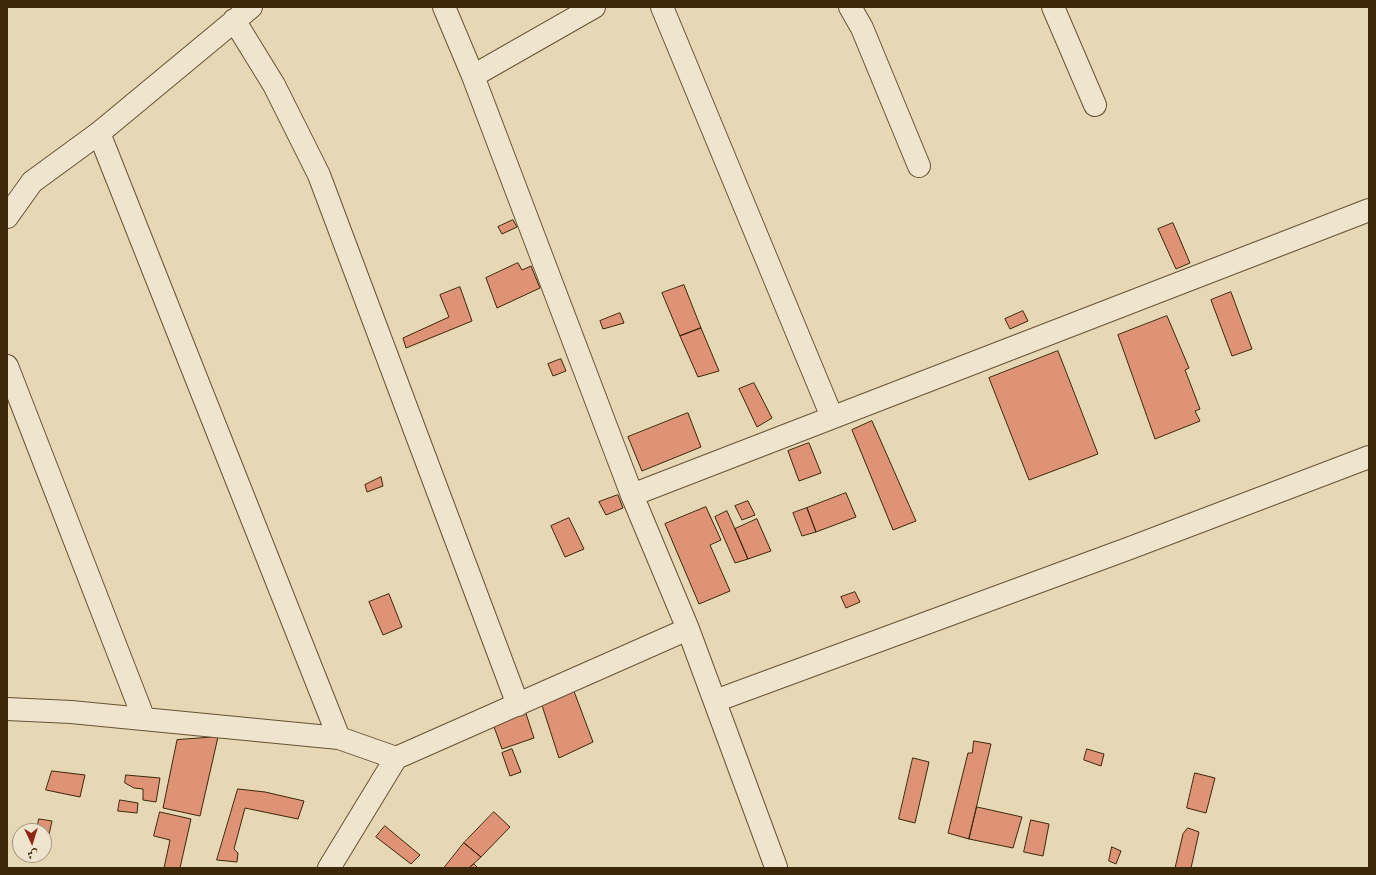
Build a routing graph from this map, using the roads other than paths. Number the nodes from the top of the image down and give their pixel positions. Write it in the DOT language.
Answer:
graph roads {
  1 [pos="251,7"];
  2 [pos="444,7"];
  3 [pos="594,7"];
  4 [pos="662,7"];
  5 [pos="850,7"];
  6 [pos="1053,7"];
  7 [pos="234,20"];
  8 [pos="473,76"];
  9 [pos="1095,105"];
  10 [pos="100,133"];
  11 [pos="919,166"];
  12 [pos="1369,210"];
  13 [pos="7,217"];
  14 [pos="7,366"];
  15 [pos="832,417"];
  16 [pos="1369,457"];
  17 [pos="632,495"];
  18 [pos="688,629"];
  19 [pos="715,701"];
  20 [pos="518,705"];
  21 [pos="7,709"];
  22 [pos="144,719"];
  23 [pos="339,738"];
  24 [pos="396,758"];
  25 [pos="329,868"];
  26 [pos="778,868"];
  1 -- 7 [label="street"];
  2 -- 8 [label="street"];
  3 -- 8 [label="street"];
  4 -- 15 [label="street"];
  5 -- 11 [label="street"];
  6 -- 9 [label="street"];
  7 -- 10 [label="street"];
  7 -- 20 [label="street"];
  8 -- 17 [label="street"];
  10 -- 13 [label="street"];
  10 -- 23 [label="street"];
  12 -- 15 [label="street"];
  14 -- 22 [label="street"];
  15 -- 17 [label="street"];
  16 -- 19 [label="street"];
  17 -- 18 [label="street"];
  18 -- 19 [label="street"];
  18 -- 20 [label="street"];
  19 -- 26 [label="street"];
  20 -- 24 [label="street"];
  21 -- 22 [label="street"];
  22 -- 23 [label="street"];
  23 -- 24 [label="street"];
  24 -- 25 [label="street"];
}
